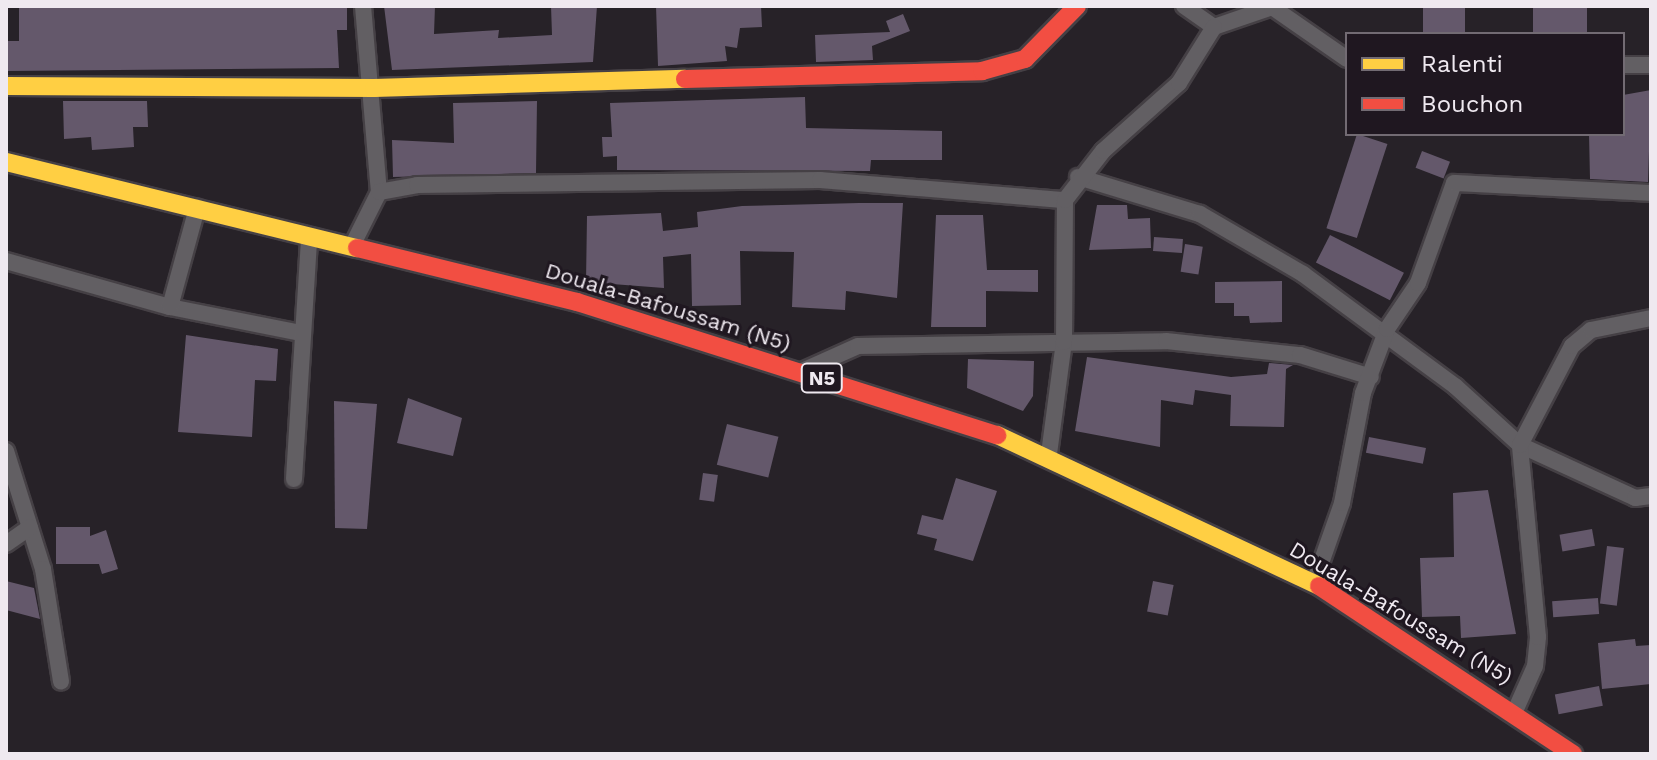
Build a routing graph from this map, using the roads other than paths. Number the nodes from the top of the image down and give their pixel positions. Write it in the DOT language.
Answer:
graph roads {
  1 [pos="363,6"];
  2 [pos="1077,6"];
  3 [pos="1184,6"];
  4 [pos="1274,7"];
  5 [pos="1214,27"];
  6 [pos="1345,58"];
  7 [pos="1625,65"];
  8 [pos="1651,65"];
  9 [pos="6,86"];
  10 [pos="374,88"];
  11 [pos="6,162"];
  12 [pos="1078,177"];
  13 [pos="379,192"];
  14 [pos="1651,193"];
  15 [pos="1065,200"];
  16 [pos="197,208"];
  17 [pos="309,238"];
  18 [pos="352,246"];
  19 [pos="6,261"];
  20 [pos="170,307"];
  21 [pos="1651,318"];
  22 [pos="301,333"];
  23 [pos="1384,336"];
  24 [pos="1064,342"];
  25 [pos="801,372"];
  26 [pos="1371,377"];
  27 [pos="1520,445"];
  28 [pos="6,451"];
  29 [pos="1049,454"];
  30 [pos="294,479"];
  31 [pos="1651,496"];
  32 [pos="30,527"];
  33 [pos="6,544"];
  34 [pos="1314,583"];
  35 [pos="61,682"];
  36 [pos="1515,711"];
  37 [pos="1573,754"];
  1 -- 10 [label="street"];
  2 -- 10 [label="main road"];
  3 -- 5 [label="street"];
  4 -- 5 [label="street"];
  4 -- 6 [label="street"];
  5 -- 12 [label="street"];
  7 -- 8 [label="street"];
  9 -- 10 [label="main road"];
  10 -- 13 [label="street"];
  11 -- 16 [label="main road, Douala-Bafoussam (N5) / N5"];
  12 -- 15 [label="street"];
  12 -- 23 [label="street"];
  13 -- 15 [label="street"];
  13 -- 18 [label="street"];
  14 -- 23 [label="street"];
  15 -- 24 [label="street"];
  16 -- 17 [label="main road, Douala-Bafoussam (N5) / N5"];
  16 -- 20 [label="street"];
  17 -- 18 [label="main road, Douala-Bafoussam (N5) / N5"];
  17 -- 22 [label="street"];
  18 -- 25 [label="main road, Douala-Bafoussam (N5) / N5"];
  19 -- 20 [label="street"];
  20 -- 22 [label="street"];
  21 -- 27 [label="street"];
  22 -- 30 [label="street"];
  23 -- 26 [label="street"];
  23 -- 27 [label="street"];
  24 -- 25 [label="street"];
  24 -- 26 [label="street"];
  24 -- 29 [label="street"];
  25 -- 29 [label="main road, Douala-Bafoussam (N5) / N5"];
  26 -- 34 [label="street"];
  27 -- 31 [label="street"];
  27 -- 36 [label="street"];
  28 -- 32 [label="street"];
  29 -- 34 [label="main road, Douala-Bafoussam (N5) / N5"];
  32 -- 33 [label="street"];
  32 -- 35 [label="street"];
  34 -- 36 [label="main road, Douala-Bafoussam (N5) / N5"];
  36 -- 37 [label="main road, Douala-Bafoussam (N5) / N5"];
}
